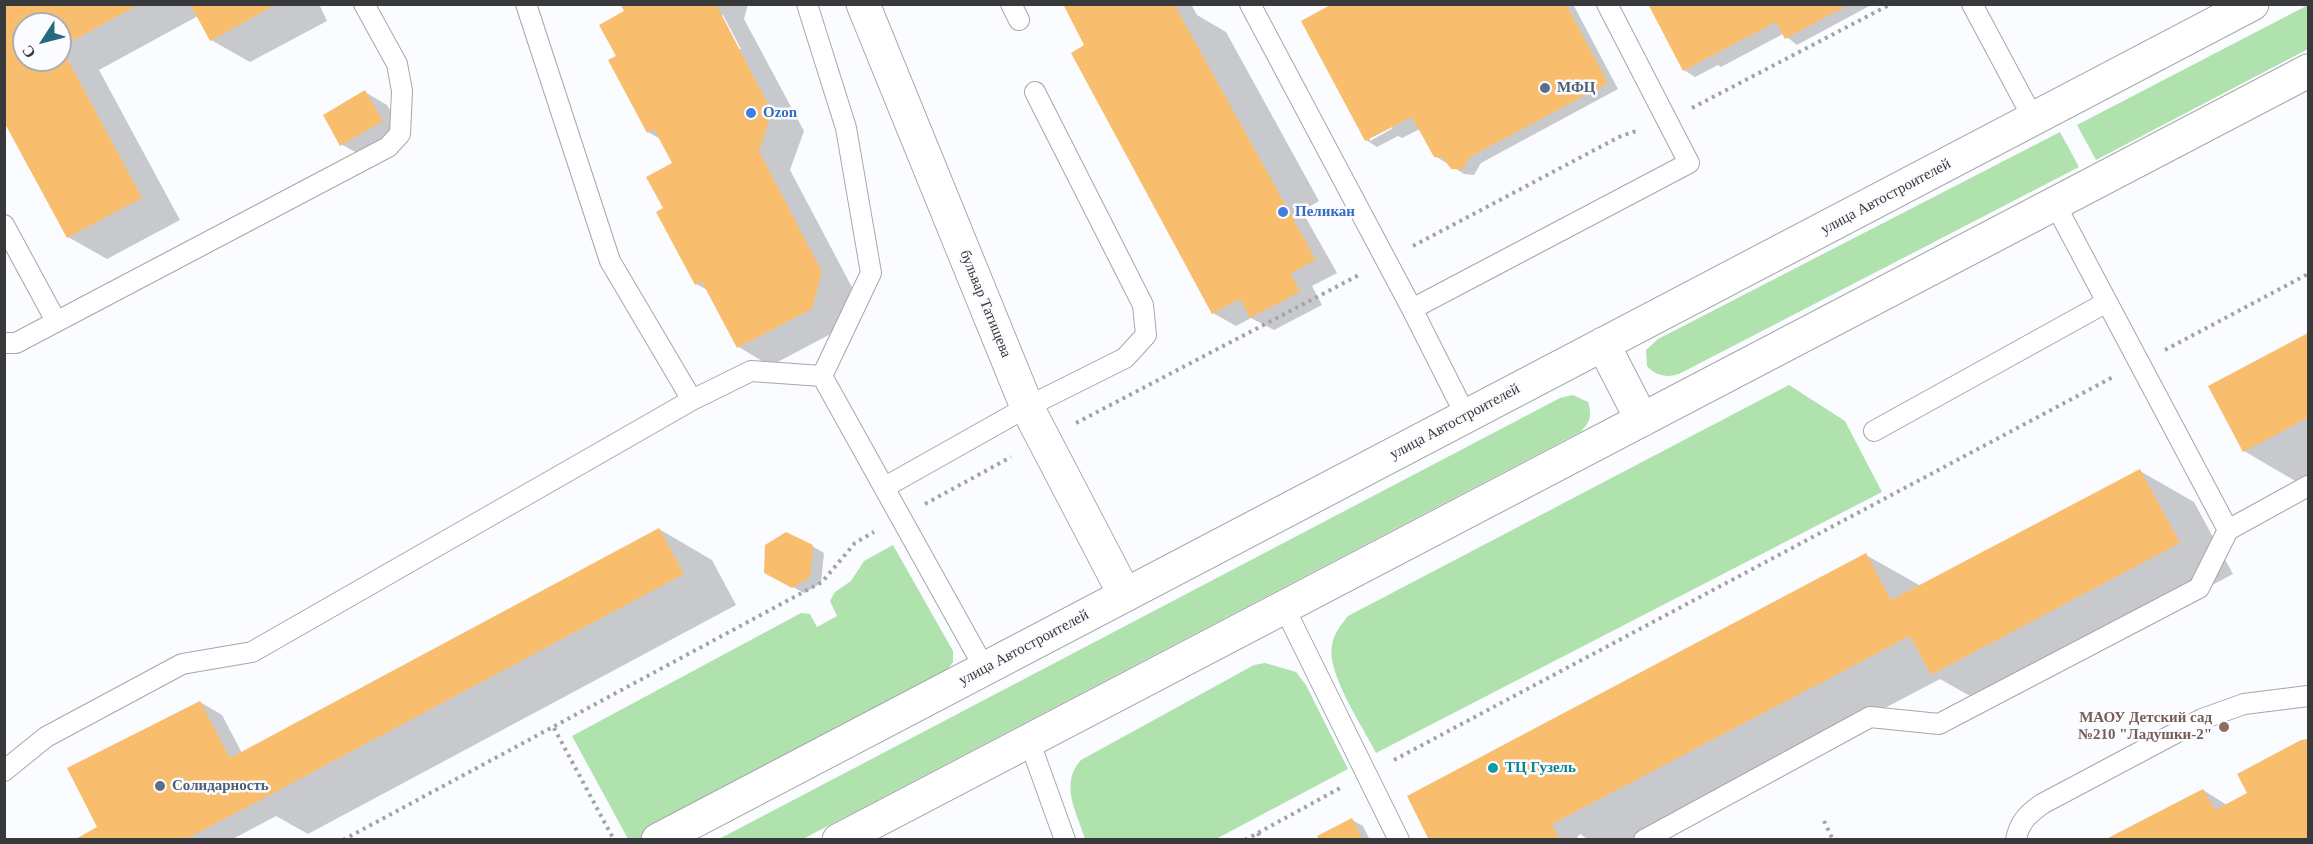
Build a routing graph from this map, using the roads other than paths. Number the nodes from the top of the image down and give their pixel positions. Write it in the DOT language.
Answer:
graph roads {
  1 [pos="364,4"];
  2 [pos="526,4"];
  3 [pos="807,4"];
  4 [pos="863,4"];
  5 [pos="1250,4"];
  6 [pos="1607,4"];
  7 [pos="1972,4"];
  8 [pos="2252,4"];
  9 [pos="2308,71"];
  10 [pos="1035,92"];
  11 [pos="2034,120"];
  12 [pos="2055,204"];
  13 [pos="4,225"];
  14 [pos="2107,302"];
  15 [pos="1412,309"];
  16 [pos="56,321"];
  17 [pos="4,343"];
  18 [pos="1603,344"];
  19 [pos="822,376"];
  20 [pos="692,400"];
  21 [pos="1027,407"];
  22 [pos="1466,416"];
  23 [pos="1642,420"];
  24 [pos="1874,430"];
  25 [pos="2308,486"];
  26 [pos="885,487"];
  27 [pos="2228,530"];
  28 [pos="1125,595"];
  29 [pos="1284,607"];
  30 [pos="985,669"];
  31 [pos="2308,696"];
  32 [pos="1029,740"];
  33 [pos="4,771"];
  34 [pos="658,840"];
  35 [pos="839,840"];
  36 [pos="1065,840"];
  37 [pos="1399,840"];
  38 [pos="1644,840"];
  39 [pos="2016,840"];
  1 -- 16 [label="lane"];
  2 -- 20 [label="lane"];
  3 -- 19 [label="lane"];
  4 -- 21 [label="main road, бульвар Татищева"];
  5 -- 15 [label="lane"];
  6 -- 15 [label="lane"];
  7 -- 11 [label="lane"];
  8 -- 11 [label="main road, улица Автостроителей"];
  9 -- 12 [label="main road"];
  10 -- 21 [label="lane"];
  11 -- 18 [label="main road, улица Автостроителей"];
  12 -- 14 [label="lane"];
  12 -- 23 [label="main road"];
  13 -- 16 [label="lane"];
  14 -- 24 [label="lane"];
  14 -- 27 [label="lane"];
  15 -- 22 [label="lane"];
  16 -- 17 [label="lane"];
  18 -- 22 [label="main road, улица Автостроителей"];
  18 -- 23 [label="main road"];
  19 -- 20 [label="lane"];
  19 -- 26 [label="lane"];
  20 -- 33 [label="lane"];
  21 -- 26 [label="lane"];
  21 -- 28 [label="main road, бульвар Татищева"];
  22 -- 28 [label="main road, улица Автостроителей"];
  23 -- 29 [label="main road"];
  25 -- 27 [label="lane"];
  26 -- 30 [label="lane"];
  27 -- 38 [label="lane"];
  28 -- 30 [label="main road, улица Автостроителей"];
  29 -- 32 [label="main road"];
  29 -- 37 [label="lane"];
  30 -- 34 [label="main road, улица Автостроителей"];
  31 -- 39 [label="lane"];
  32 -- 35 [label="main road"];
  32 -- 36 [label="lane"];
}
